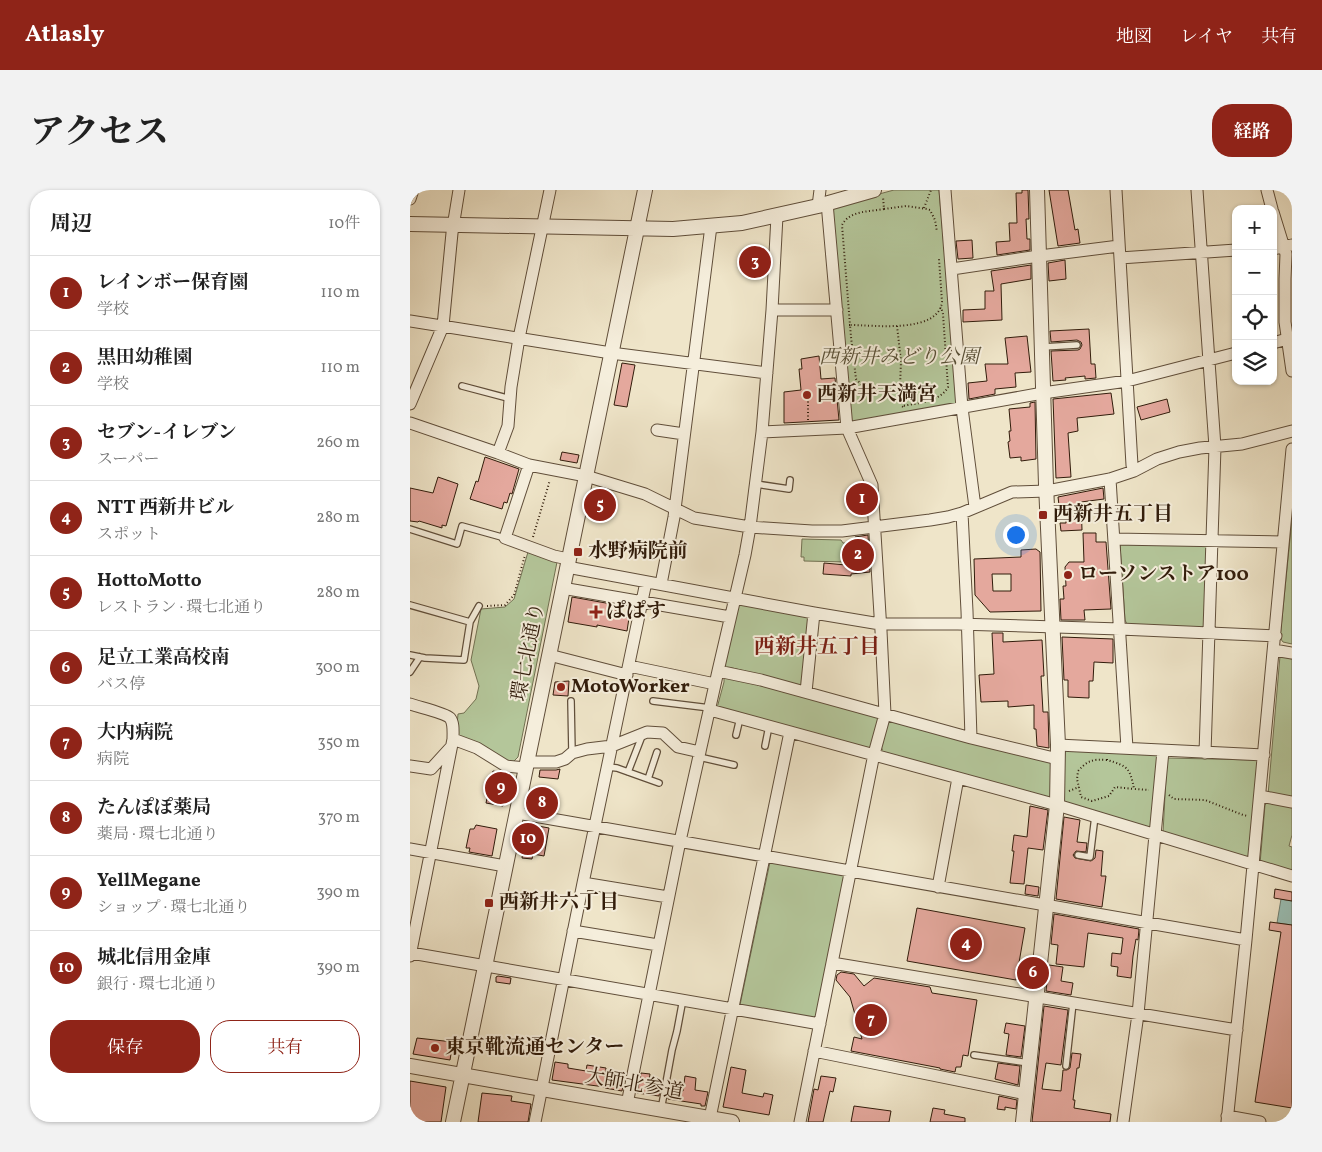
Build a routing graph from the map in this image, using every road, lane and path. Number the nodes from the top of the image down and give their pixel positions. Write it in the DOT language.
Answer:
graph roads {
  1 [pos="413,190"];
  2 [pos="459,190"];
  3 [pos="550,190"];
  4 [pos="645,190"];
  5 [pos="820,190"];
  6 [pos="931,190"];
  7 [pos="945,190"];
  8 [pos="1037,190"];
  9 [pos="1116,190"];
  10 [pos="1197,190"];
  11 [pos="1267,190"];
  12 [pos="878,192"];
  13 [pos="410,199"];
  14 [pos="822,204"];
  15 [pos="1272,205"];
  16 [pos="924,208"];
  17 [pos="884,209"];
  18 [pos="777,216"];
  19 [pos="410,224"];
  20 [pos="453,224"];
  21 [pos="1277,225"];
  22 [pos="542,226"];
  23 [pos="710,226"];
  24 [pos="637,229"];
  25 [pos="937,234"];
  26 [pos="1283,247"];
  27 [pos="1232,250"];
  28 [pos="1120,252"];
  29 [pos="1202,252"];
  30 [pos="938,253"];
  31 [pos="1039,256"];
  32 [pos="952,269"];
  33 [pos="941,307"];
  34 [pos="772,310"];
  35 [pos="837,310"];
  36 [pos="410,321"];
  37 [pos="850,325"];
  38 [pos="443,326"];
  39 [pos="838,326"];
  40 [pos="897,326"];
  41 [pos="519,338"];
  42 [pos="1287,339"];
  43 [pos="1277,342"];
  44 [pos="1076,345"];
  45 [pos="1042,347"];
  46 [pos="611,352"];
  47 [pos="1232,354"];
  48 [pos="1210,360"];
  49 [pos="694,364"];
  50 [pos="1292,371"];
  51 [pos="767,373"];
  52 [pos="1127,381"];
  53 [pos="462,386"];
  54 [pos="875,389"];
  55 [pos="1044,393"];
  56 [pos="510,399"];
  57 [pos="808,402"];
  58 [pos="410,404"];
  59 [pos="902,406"];
  60 [pos="962,408"];
  61 [pos="905,418"];
  62 [pos="410,423"];
  63 [pos="847,428"];
  64 [pos="808,429"];
  65 [pos="657,430"];
  66 [pos="1292,431"];
  67 [pos="762,432"];
  68 [pos="684,434"];
  69 [pos="1216,447"];
  70 [pos="1292,450"];
  71 [pos="498,453"];
  72 [pos="529,465"];
  73 [pos="1134,471"];
  74 [pos="586,476"];
  75 [pos="1110,479"];
  76 [pos="790,480"];
  77 [pos="756,484"];
  78 [pos="1047,491"];
  79 [pos="975,507"];
  80 [pos="674,508"];
  81 [pos="962,513"];
  82 [pos="875,526"];
  83 [pos="750,527"];
  84 [pos="410,529"];
  85 [pos="505,538"];
  86 [pos="1114,539"];
  87 [pos="1212,541"];
  88 [pos="1283,542"];
  89 [pos="568,563"];
  90 [pos="646,582"];
  91 [pos="661,584"];
  92 [pos="562,588"];
  93 [pos="735,598"];
  94 [pos="642,601"];
  95 [pos="410,606"];
  96 [pos="479,606"];
  97 [pos="814,613"];
  98 [pos="730,617"];
  99 [pos="470,622"];
  100 [pos="880,624"];
  101 [pos="968,625"];
  102 [pos="1053,627"];
  103 [pos="1120,629"];
  104 [pos="1210,633"];
  105 [pos="1276,636"];
  106 [pos="1274,650"];
  107 [pos="1292,653"];
  108 [pos="410,655"];
  109 [pos="549,655"];
  110 [pos="420,657"];
  111 [pos="718,670"];
  112 [pos="628,671"];
  113 [pos="410,672"];
  114 [pos="715,684"];
  115 [pos="806,692"];
  116 [pos="571,701"];
  117 [pos="654,701"];
  118 [pos="410,704"];
  119 [pos="710,709"];
  120 [pos="885,714"];
  121 [pos="740,718"];
  122 [pos="769,726"];
  123 [pos="790,732"];
  124 [pos="642,734"];
  125 [pos="736,735"];
  126 [pos="971,738"];
  127 [pos="453,743"];
  128 [pos="612,746"];
  129 [pos="765,746"];
  130 [pos="1108,748"];
  131 [pos="1127,748"];
  132 [pos="1163,751"];
  133 [pos="657,752"];
  134 [pos="1058,752"];
  135 [pos="572,753"];
  136 [pos="1205,753"];
  137 [pos="700,754"];
  138 [pos="874,754"];
  139 [pos="1264,755"];
  140 [pos="1108,760"];
  141 [pos="527,765"];
  142 [pos="734,765"];
  143 [pos="410,766"];
  144 [pos="608,767"];
  145 [pos="628,772"];
  146 [pos="958,778"];
  147 [pos="648,779"];
  148 [pos="659,783"];
  149 [pos="1134,789"];
  150 [pos="1159,791"];
  151 [pos="1260,796"];
  152 [pos="1292,802"];
  153 [pos="1057,805"];
  154 [pos="517,813"];
  155 [pos="1095,816"];
  156 [pos="1258,817"];
  157 [pos="595,827"];
  158 [pos="1155,835"];
  159 [pos="680,841"];
  160 [pos="410,849"];
  161 [pos="431,853"];
  162 [pos="1078,855"];
  163 [pos="766,856"];
  164 [pos="1253,865"];
  165 [pos="505,866"];
  166 [pos="851,871"];
  167 [pos="1292,876"];
  168 [pos="583,883"];
  169 [pos="938,887"];
  170 [pos="668,897"];
  171 [pos="1046,904"];
  172 [pos="1147,922"];
  173 [pos="573,931"];
  174 [pos="412,934"];
  175 [pos="1246,940"];
  176 [pos="658,946"];
  177 [pos="410,954"];
  178 [pos="832,963"];
  179 [pos="485,965"];
  180 [pos="564,980"];
  181 [pos="650,994"];
  182 [pos="1037,997"];
  183 [pos="683,999"];
  184 [pos="1073,1003"];
  185 [pos="732,1008"];
  186 [pos="1138,1014"];
  187 [pos="820,1024"];
  188 [pos="1237,1030"];
  189 [pos="814,1051"];
  190 [pos="974,1055"];
  191 [pos="1030,1063"];
  192 [pos="410,1066"];
  193 [pos="1066,1066"];
  194 [pos="462,1075"];
  195 [pos="541,1090"];
  196 [pos="1026,1094"];
  197 [pos="627,1104"];
  198 [pos="661,1110"];
  199 [pos="1227,1119"];
  200 [pos="713,1120"];
  201 [pos="453,1122"];
  202 [pos="535,1122"];
  203 [pos="732,1122"];
  204 [pos="800,1122"];
  205 [pos="1023,1122"];
  206 [pos="1123,1122"];
  207 [pos="1260,1122"];
  1 -- 13 [label="street"];
  2 -- 20 [label="street"];
  3 -- 22 [label="street"];
  4 -- 24 [label="street, 環七北通り"];
  5 -- 14 [label="street"];
  6 -- 16 [label="path"];
  7 -- 32 [label="street"];
  8 -- 31 [label="street"];
  9 -- 28 [label="street"];
  10 -- 29 [label="street"];
  11 -- 15 [label="street"];
  12 -- 14 [label="street"];
  12 -- 17 [label="path"];
  14 -- 18 [label="street"];
  14 -- 35 [label="street"];
  16 -- 17 [label="path"];
  16 -- 25 [label="path"];
  17 -- 37 [label="path"];
  18 -- 23 [label="street"];
  18 -- 34 [label="street"];
  19 -- 20 [label="street"];
  20 -- 22 [label="street"];
  20 -- 38 [label="street"];
  21 -- 26 [label="street"];
  22 -- 24 [label="street"];
  22 -- 41 [label="street"];
  23 -- 24 [label="street"];
  23 -- 49 [label="street"];
  24 -- 46 [label="street, 環七北通り"];
  26 -- 42 [label="street"];
  27 -- 29 [label="street"];
  28 -- 29 [label="street"];
  28 -- 31 [label="street"];
  28 -- 52 [label="street"];
  29 -- 48 [label="street"];
  30 -- 33 [label="path"];
  31 -- 32 [label="street"];
  31 -- 45 [label="street"];
  32 -- 60 [label="street"];
  33 -- 40 [label="path"];
  33 -- 59 [label="path"];
  34 -- 35 [label="street"];
  34 -- 51 [label="street"];
  35 -- 39 [label="street"];
  36 -- 38 [label="street"];
  37 -- 39 [label="path"];
  37 -- 40 [label="path"];
  37 -- 54 [label="path"];
  38 -- 41 [label="street"];
  38 -- 58 [label="street"];
  39 -- 63 [label="street"];
  40 -- 59 [label="path"];
  41 -- 46 [label="street"];
  41 -- 56 [label="street"];
  42 -- 43 [label="street"];
  42 -- 50 [label="street"];
  44 -- 45 [label="lane"];
  45 -- 55 [label="street"];
  46 -- 49 [label="street"];
  46 -- 74 [label="street, 環七北通り"];
  47 -- 48 [label="street"];
  48 -- 52 [label="street"];
  48 -- 69 [label="street"];
  49 -- 51 [label="street"];
  49 -- 68 [label="street"];
  51 -- 67 [label="street"];
  52 -- 55 [label="street"];
  52 -- 73 [label="street"];
  53 -- 56 [label="lane"];
  55 -- 60 [label="street"];
  55 -- 78 [label="street"];
  56 -- 71 [label="street"];
  57 -- 64 [label="path"];
  59 -- 61 [label="path"];
  60 -- 61 [label="street"];
  60 -- 79 [label="street"];
  61 -- 63 [label="street"];
  62 -- 71 [label="street"];
  63 -- 64 [label="street"];
  63 -- 82 [label="street"];
  64 -- 67 [label="street"];
  65 -- 68 [label="street"];
  66 -- 69 [label="street"];
  67 -- 77 [label="street"];
  68 -- 80 [label="street"];
  69 -- 73 [label="street"];
  69 -- 87 [label="street"];
  70 -- 88 [label="street"];
  71 -- 72 [label="street"];
  72 -- 74 [label="street"];
  72 -- 85 [label="street"];
  73 -- 75 [label="street"];
  74 -- 80 [label="street"];
  74 -- 89 [label="street, 環七北通り"];
  75 -- 78 [label="street"];
  75 -- 86 [label="street"];
  76 -- 77 [label="lane"];
  77 -- 83 [label="street"];
  78 -- 79 [label="street"];
  78 -- 102 [label="street"];
  79 -- 81 [label="street"];
  80 -- 83 [label="street"];
  80 -- 91 [label="street"];
  81 -- 82 [label="street"];
  81 -- 101 [label="street"];
  82 -- 83 [label="street"];
  82 -- 100 [label="street"];
  83 -- 93 [label="street"];
  84 -- 85 [label="lane"];
  85 -- 89 [label="street"];
  86 -- 87 [label="street"];
  86 -- 103 [label="street"];
  87 -- 88 [label="street"];
  87 -- 104 [label="street"];
  88 -- 105 [label="street"];
  89 -- 90 [label="street"];
  89 -- 92 [label="street, 環七北通り"];
  90 -- 91 [label="street"];
  90 -- 94 [label="street"];
  91 -- 93 [label="street"];
  92 -- 94 [label="street"];
  92 -- 109 [label="street, 環七北通り"];
  93 -- 97 [label="street"];
  93 -- 98 [label="street"];
  94 -- 98 [label="street"];
  94 -- 112 [label="street"];
  95 -- 99 [label="lane"];
  96 -- 99 [label="lane"];
  97 -- 100 [label="street"];
  97 -- 115 [label="street"];
  98 -- 111 [label="street"];
  99 -- 110 [label="lane"];
  100 -- 101 [label="street"];
  100 -- 120 [label="street"];
  101 -- 102 [label="street"];
  101 -- 126 [label="street"];
  102 -- 103 [label="street"];
  102 -- 134 [label="street"];
  103 -- 104 [label="street"];
  103 -- 131 [label="street"];
  104 -- 105 [label="street"];
  104 -- 136 [label="street"];
  105 -- 106 [label="street"];
  106 -- 107 [label="street"];
  106 -- 139 [label="street"];
  108 -- 110 [label="lane"];
  109 -- 112 [label="street"];
  109 -- 141 [label="street, 環七北通り"];
  110 -- 113 [label="lane"];
  111 -- 114 [label="street"];
  111 -- 115 [label="street"];
  112 -- 114 [label="street"];
  112 -- 128 [label="street"];
  114 -- 119 [label="street"];
  115 -- 120 [label="street"];
  116 -- 135 [label="lane"];
  117 -- 119 [label="lane"];
  118 -- 127 [label="street"];
  119 -- 121 [label="street"];
  119 -- 137 [label="street"];
  120 -- 126 [label="street"];
  120 -- 138 [label="street"];
  121 -- 122 [label="street"];
  121 -- 125 [label="lane"];
  122 -- 123 [label="street"];
  122 -- 129 [label="lane"];
  123 -- 138 [label="street"];
  123 -- 163 [label="street"];
  124 -- 128 [label="street"];
  124 -- 137 [label="street"];
  124 -- 145 [label="lane"];
  126 -- 134 [label="street"];
  127 -- 141 [label="street"];
  127 -- 143 [label="street"];
  127 -- 161 [label="street"];
  128 -- 135 [label="street"];
  128 -- 144 [label="street"];
  130 -- 131 [label="street"];
  130 -- 134 [label="street"];
  130 -- 140 [label="path"];
  131 -- 132 [label="street"];
  132 -- 136 [label="street"];
  132 -- 150 [label="street"];
  133 -- 147 [label="lane"];
  134 -- 153 [label="street"];
  135 -- 141 [label="street"];
  136 -- 139 [label="street"];
  137 -- 142 [label="lane"];
  137 -- 159 [label="street"];
  138 -- 146 [label="street"];
  138 -- 166 [label="street"];
  139 -- 151 [label="street"];
  140 -- 149 [label="path"];
  140 -- 149 [label="path"];
  141 -- 154 [label="street, 環七北通り"];
  144 -- 145 [label="lane"];
  144 -- 157 [label="street"];
  145 -- 147 [label="lane"];
  146 -- 153 [label="street"];
  146 -- 169 [label="street"];
  147 -- 148 [label="lane"];
  149 -- 150 [label="path"];
  150 -- 156 [label="path"];
  150 -- 158 [label="street"];
  151 -- 152 [label="street"];
  151 -- 156 [label="street"];
  153 -- 155 [label="street"];
  153 -- 171 [label="street"];
  154 -- 157 [label="street"];
  154 -- 165 [label="street, 環七北通り"];
  155 -- 158 [label="street"];
  155 -- 162 [label="lane"];
  156 -- 164 [label="street"];
  157 -- 159 [label="street"];
  157 -- 168 [label="street"];
  158 -- 164 [label="street"];
  158 -- 172 [label="street"];
  159 -- 163 [label="street"];
  159 -- 170 [label="street"];
  160 -- 161 [label="street"];
  161 -- 165 [label="street"];
  161 -- 174 [label="street"];
  163 -- 166 [label="street"];
  163 -- 185 [label="street"];
  164 -- 167 [label="street"];
  164 -- 175 [label="street"];
  165 -- 179 [label="street, 環七北通り"];
  166 -- 169 [label="street"];
  166 -- 178 [label="street"];
  168 -- 170 [label="street"];
  168 -- 173 [label="street"];
  169 -- 171 [label="street"];
  170 -- 176 [label="street"];
  171 -- 172 [label="street"];
  171 -- 182 [label="street"];
  172 -- 175 [label="street"];
  172 -- 186 [label="street"];
  173 -- 176 [label="street"];
  173 -- 180 [label="street"];
  174 -- 177 [label="street"];
  175 -- 188 [label="street"];
  176 -- 181 [label="street"];
  177 -- 179 [label="street"];
  178 -- 182 [label="street"];
  178 -- 187 [label="street"];
  179 -- 180 [label="street"];
  179 -- 194 [label="street, 環七北通り"];
  180 -- 181 [label="street"];
  180 -- 195 [label="street"];
  181 -- 183 [label="street"];
  181 -- 197 [label="street"];
  182 -- 184 [label="street"];
  182 -- 191 [label="street"];
  183 -- 185 [label="street"];
  183 -- 198 [label="lane"];
  184 -- 186 [label="street"];
  184 -- 193 [label="lane"];
  185 -- 187 [label="street"];
  185 -- 200 [label="street"];
  186 -- 188 [label="street"];
  186 -- 206 [label="street"];
  187 -- 189 [label="street"];
  188 -- 199 [label="street"];
  189 -- 196 [label="street"];
  189 -- 204 [label="street"];
  190 -- 191 [label="lane"];
  191 -- 196 [label="street"];
  192 -- 194 [label="street, 大師北参道"];
  194 -- 195 [label="street, 大師北参道"];
  194 -- 201 [label="street, 環七北通り"];
  195 -- 197 [label="street, 大師北参道"];
  195 -- 202 [label="street"];
  196 -- 205 [label="street"];
  197 -- 198 [label="street, 大師北参道"];
  198 -- 200 [label="street, 大師北参道"];
  199 -- 207 [label="street"];
  200 -- 203 [label="street, 大師北参道"];
}
